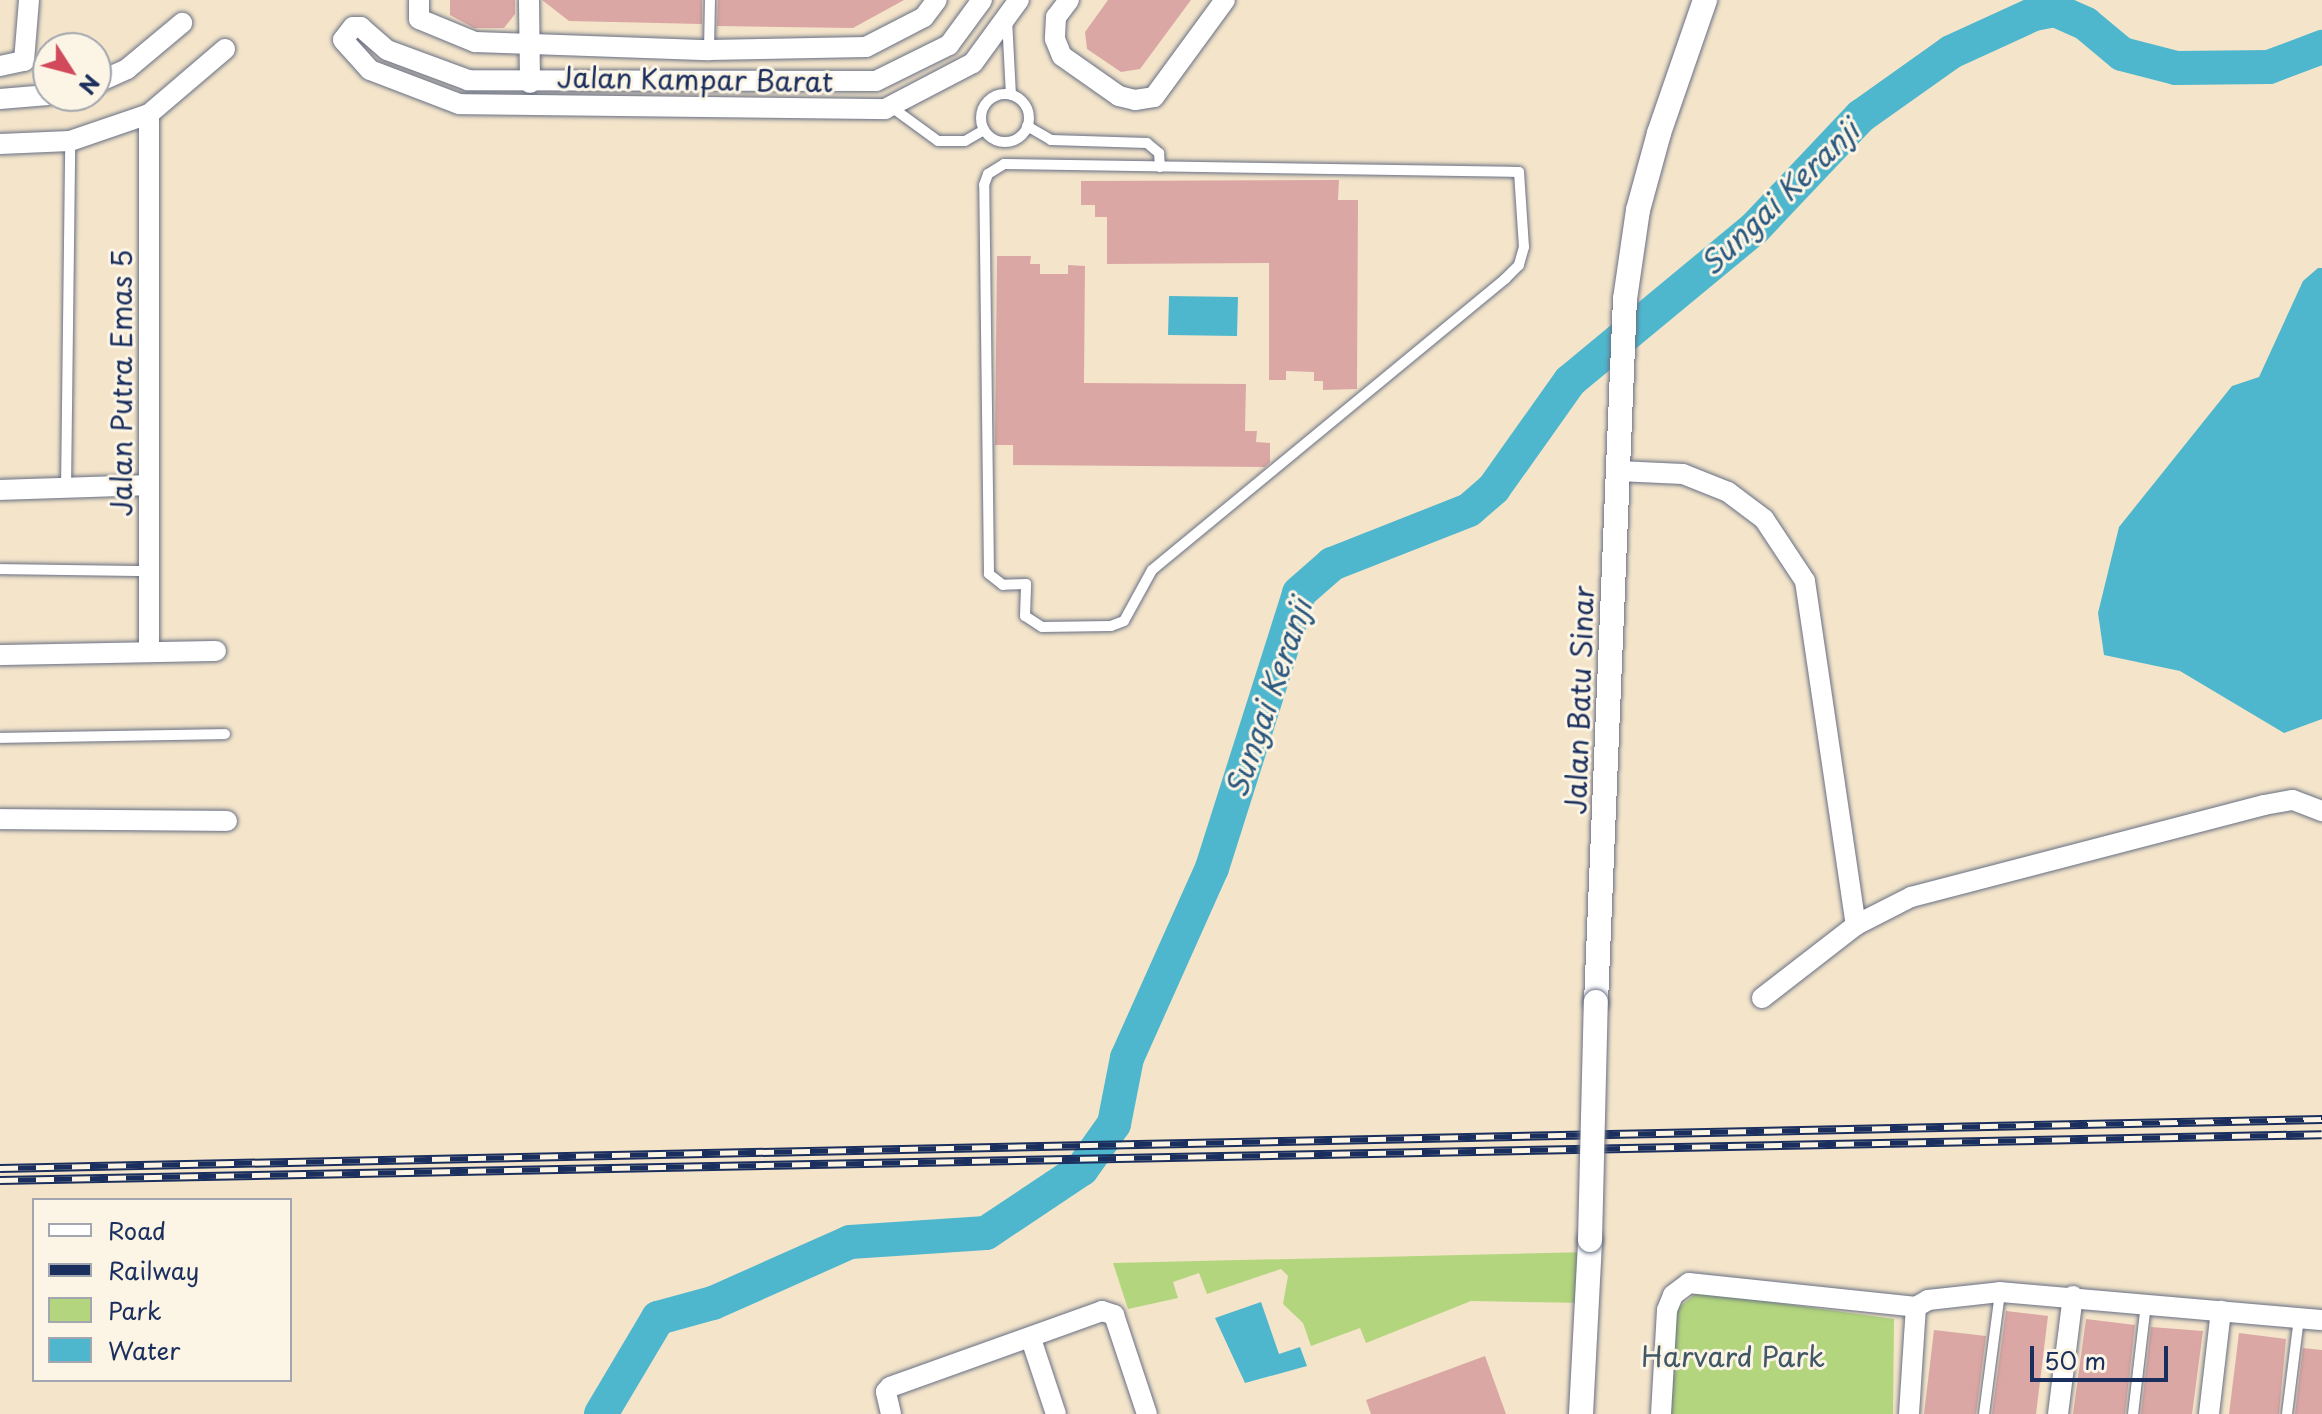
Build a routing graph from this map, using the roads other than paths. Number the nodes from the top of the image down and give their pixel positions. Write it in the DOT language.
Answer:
graph roads {
  1 [pos="29,0"];
  2 [pos="529,0"];
  3 [pos="710,0"];
  4 [pos="937,0"];
  5 [pos="982,0"];
  6 [pos="1069,0"];
  7 [pos="1225,0"];
  8 [pos="1705,0"];
  9 [pos="1013,8"];
  10 [pos="419,10"];
  11 [pos="182,23"];
  12 [pos="529,42"];
  13 [pos="225,49"];
  14 [pos="709,50"];
  15 [pos="0,66"];
  16 [pos="112,76"];
  17 [pos="620,82"];
  18 [pos="530,83"];
  19 [pos="1011,95"];
  20 [pos="32,96"];
  21 [pos="0,99"];
  22 [pos="619,106"];
  23 [pos="890,106"];
  24 [pos="149,114"];
  25 [pos="1027,126"];
  26 [pos="984,130"];
  27 [pos="70,141"];
  28 [pos="0,144"];
  29 [pos="1160,167"];
  30 [pos="1618,471"];
  31 [pos="149,485"];
  32 [pos="66,489"];
  33 [pos="0,490"];
  34 [pos="0,569"];
  35 [pos="149,571"];
  36 [pos="216,651"];
  37 [pos="149,652"];
  38 [pos="0,655"];
  39 [pos="225,734"];
  40 [pos="0,738"];
  41 [pos="2322,811"];
  42 [pos="0,819"];
  43 [pos="227,821"];
  44 [pos="1856,925"];
  45 [pos="1762,998"];
  46 [pos="2000,1292"];
  47 [pos="2073,1296"];
  48 [pos="2146,1303"];
  49 [pos="1916,1307"];
  50 [pos="2221,1311"];
  51 [pos="2299,1318"];
  52 [pos="2322,1320"];
  53 [pos="1031,1339"];
  54 [pos="891,1414"];
  55 [pos="1056,1414"];
  56 [pos="1147,1414"];
  57 [pos="1581,1414"];
  58 [pos="1661,1414"];
  59 [pos="1909,1414"];
  60 [pos="1984,1414"];
  61 [pos="2058,1414"];
  62 [pos="2133,1414"];
  63 [pos="2209,1414"];
  64 [pos="2287,1414"];
  1 -- 15 [label="street"];
  2 -- 12 [label="street"];
  3 -- 14 [label="lane"];
  4 -- 14 [label="street"];
  5 -- 17 [label="street, Jalan Kampar Barat"];
  6 -- 7 [label="street"];
  8 -- 30 [label="street, Jalan Batu Sinar"];
  9 -- 19 [label="lane"];
  9 -- 23 [label="street, Jalan Kampar Barat"];
  10 -- 12 [label="street"];
  11 -- 16 [label="street"];
  12 -- 14 [label="street"];
  12 -- 18 [label="street"];
  13 -- 24 [label="street"];
  17 -- 18 [label="street, Jalan Kampar Barat"];
  17 -- 22 [label="street"];
  18 -- 22 [label="street, Jalan Kampar Barat"];
  19 -- 25 [label="lane"];
  19 -- 26 [label="lane"];
  20 -- 21 [label="street"];
  22 -- 23 [label="street, Jalan Kampar Barat"];
  23 -- 26 [label="lane"];
  24 -- 27 [label="street"];
  24 -- 31 [label="street, Jalan Putra Emas 5"];
  25 -- 26 [label="lane"];
  25 -- 29 [label="lane"];
  27 -- 28 [label="street"];
  27 -- 32 [label="lane"];
  29 -- 29 [label="lane"];
  30 -- 44 [label="street"];
  30 -- 57 [label="street, Jalan Batu Sinar, bridge"];
  31 -- 32 [label="street"];
  31 -- 35 [label="street, Jalan Putra Emas 5"];
  32 -- 33 [label="street"];
  34 -- 35 [label="lane"];
  35 -- 37 [label="street, Jalan Putra Emas 5"];
  36 -- 37 [label="street"];
  37 -- 38 [label="street"];
  39 -- 40 [label="lane"];
  41 -- 44 [label="street"];
  42 -- 43 [label="street"];
  44 -- 45 [label="street"];
  46 -- 47 [label="street"];
  46 -- 49 [label="street"];
  46 -- 60 [label="lane"];
  47 -- 48 [label="street"];
  47 -- 61 [label="street"];
  48 -- 50 [label="street"];
  48 -- 62 [label="lane"];
  49 -- 58 [label="street"];
  49 -- 59 [label="street"];
  50 -- 51 [label="street"];
  50 -- 63 [label="street"];
  51 -- 52 [label="street"];
  51 -- 64 [label="lane"];
  53 -- 54 [label="street"];
  53 -- 55 [label="street"];
  53 -- 56 [label="street"];
}
